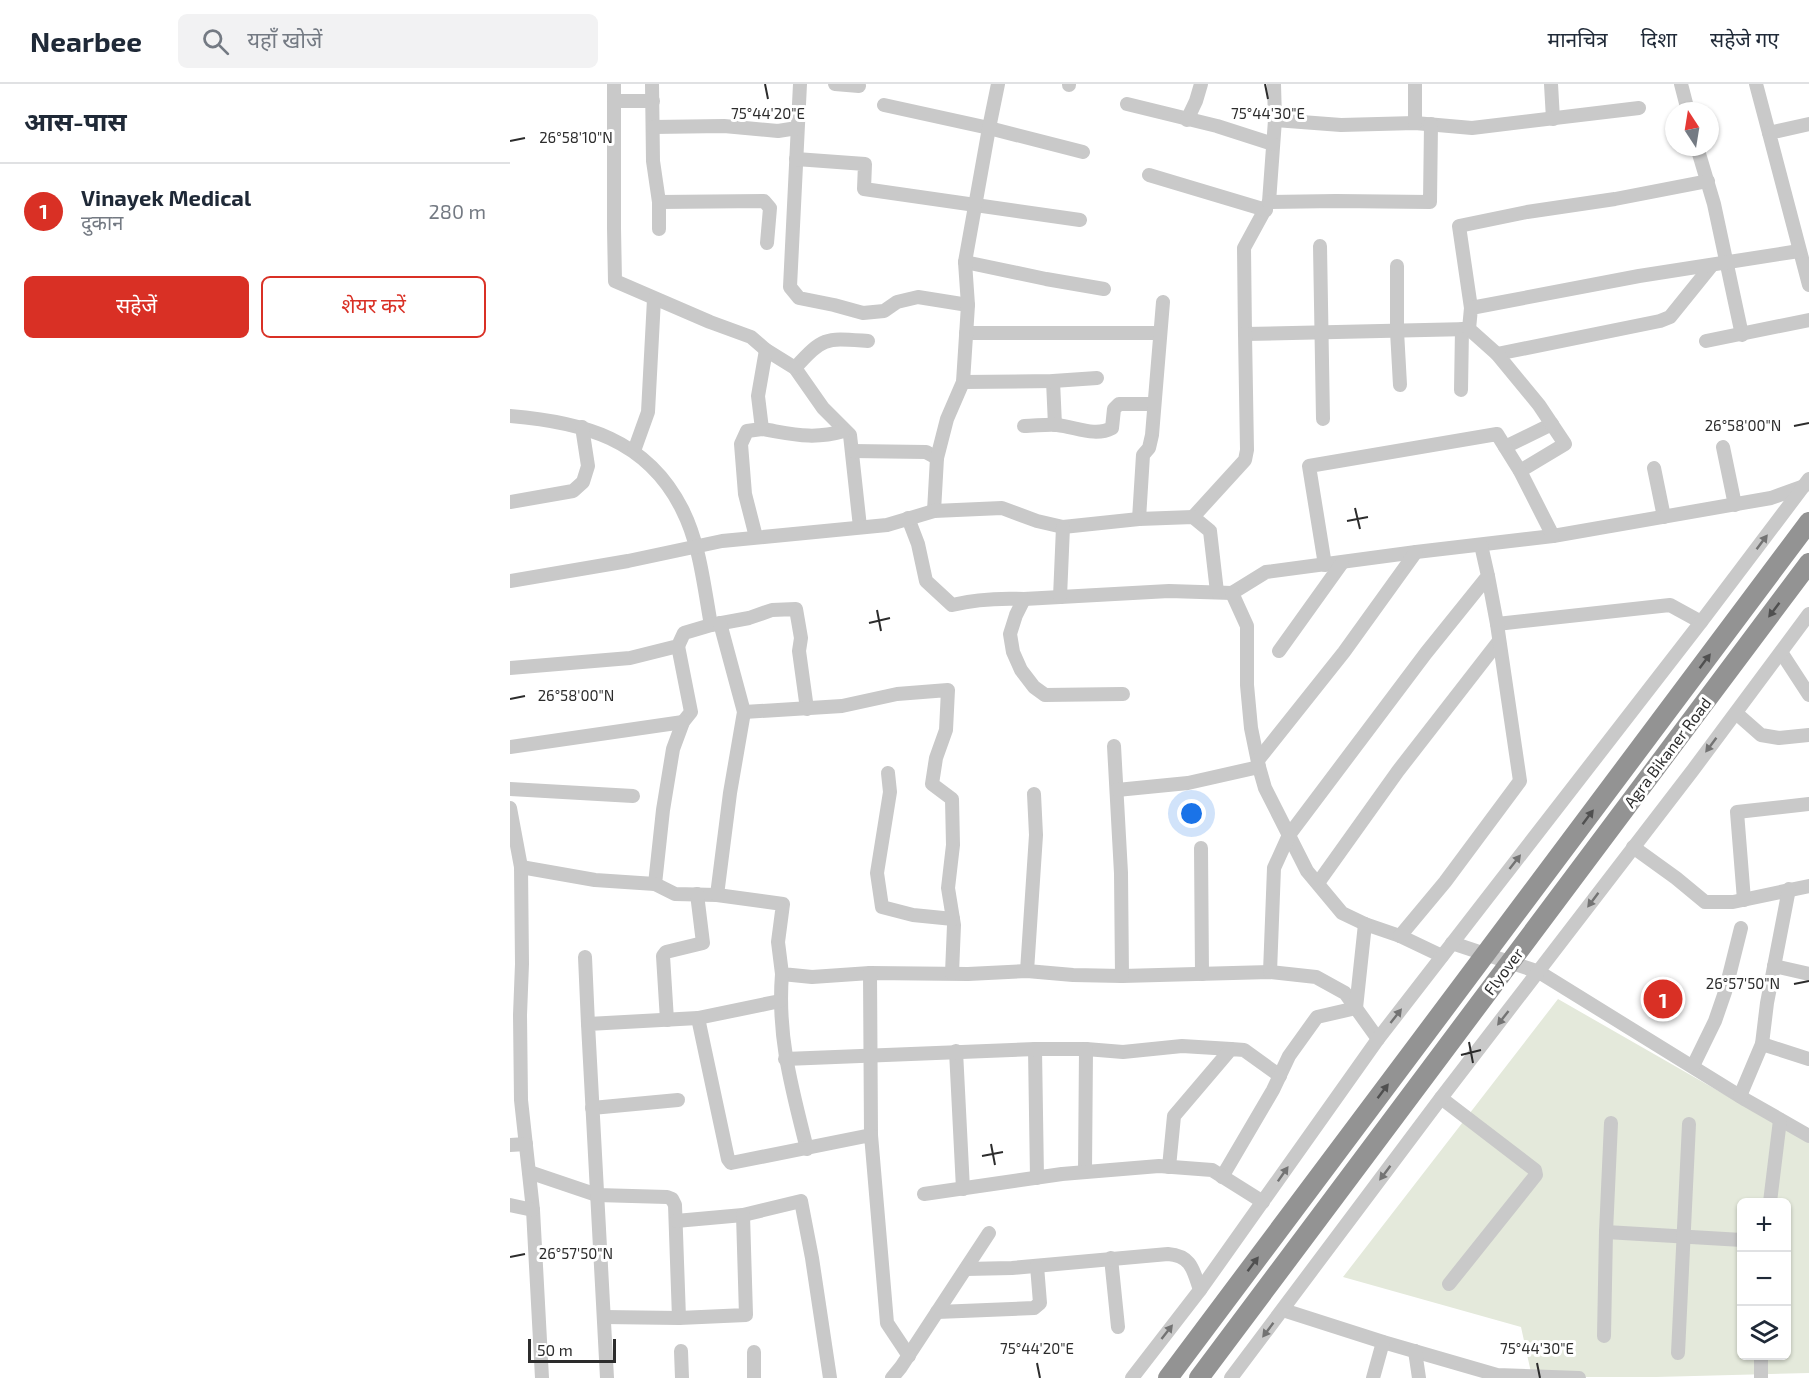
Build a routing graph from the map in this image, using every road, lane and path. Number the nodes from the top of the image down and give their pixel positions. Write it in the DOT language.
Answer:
graph roads {
  1 [pos="614,84"];
  2 [pos="652,84"];
  3 [pos="800,84"];
  4 [pos="835,84"];
  5 [pos="998,84"];
  6 [pos="1200,84"];
  7 [pos="1274,84"];
  8 [pos="1415,84"];
  9 [pos="1551,84"];
  10 [pos="1681,84"];
  11 [pos="1756,84"];
  12 [pos="859,86"];
  13 [pos="614,101"];
  14 [pos="653,101"];
  15 [pos="1686,102"];
  16 [pos="1127,104"];
  17 [pos="884,105"];
  18 [pos="1639,108"];
  19 [pos="1553,119"];
  20 [pos="1187,120"];
  21 [pos="1275,120"];
  22 [pos="1414,123"];
  23 [pos="1431,124"];
  24 [pos="1809,124"];
  25 [pos="653,127"];
  26 [pos="797,128"];
  27 [pos="989,128"];
  28 [pos="1769,133"];
  29 [pos="1273,144"];
  30 [pos="1083,152"];
  31 [pos="1700,156"];
  32 [pos="796,159"];
  33 [pos="1149,175"];
  34 [pos="1708,181"];
  35 [pos="659,202"];
  36 [pos="975,205"];
  37 [pos="1268,206"];
  38 [pos="1080,220"];
  39 [pos="659,229"];
  40 [pos="767,243"];
  41 [pos="1320,246"];
  42 [pos="1799,250"];
  43 [pos="965,262"];
  44 [pos="1719,264"];
  45 [pos="1397,266"];
  46 [pos="1809,285"];
  47 [pos="1104,289"];
  48 [pos="654,299"];
  49 [pos="1162,302"];
  50 [pos="968,305"];
  51 [pos="1471,308"];
  52 [pos="1809,320"];
  53 [pos="1465,329"];
  54 [pos="1397,331"];
  55 [pos="966,333"];
  56 [pos="1160,333"];
  57 [pos="1320,333"];
  58 [pos="1245,334"];
  59 [pos="1742,335"];
  60 [pos="868,341"];
  61 [pos="1706,341"];
  62 [pos="766,350"];
  63 [pos="1497,354"];
  64 [pos="795,368"];
  65 [pos="1097,378"];
  66 [pos="1053,381"];
  67 [pos="963,382"];
  68 [pos="1400,385"];
  69 [pos="1461,390"];
  70 [pos="1154,404"];
  71 [pos="510,416"];
  72 [pos="1323,419"];
  73 [pos="1552,424"];
  74 [pos="1055,425"];
  75 [pos="1024,426"];
  76 [pos="582,427"];
  77 [pos="762,429"];
  78 [pos="844,430"];
  79 [pos="1505,447"];
  80 [pos="1723,447"];
  81 [pos="634,451"];
  82 [pos="852,451"];
  83 [pos="937,458"];
  84 [pos="1654,468"];
  85 [pos="1520,471"];
  86 [pos="1807,483"];
  87 [pos="510,502"];
  88 [pos="1735,505"];
  89 [pos="934,510"];
  90 [pos="1664,517"];
  91 [pos="1193,518"];
  92 [pos="908,519"];
  93 [pos="1139,519"];
  94 [pos="1809,522"];
  95 [pos="860,527"];
  96 [pos="1063,527"];
  97 [pos="1553,536"];
  98 [pos="756,537"];
  99 [pos="1482,544"];
  100 [pos="696,546"];
  101 [pos="1416,552"];
  102 [pos="1342,563"];
  103 [pos="1809,563"];
  104 [pos="1325,565"];
  105 [pos="1488,576"];
  106 [pos="510,581"];
  107 [pos="1217,592"];
  108 [pos="1233,593"];
  109 [pos="1060,597"];
  110 [pos="1024,599"];
  111 [pos="1809,615"];
  112 [pos="1701,622"];
  113 [pos="716,624"];
  114 [pos="1497,624"];
  115 [pos="1809,633"];
  116 [pos="1793,636"];
  117 [pos="1499,641"];
  118 [pos="678,646"];
  119 [pos="1279,651"];
  120 [pos="1781,652"];
  121 [pos="510,668"];
  122 [pos="1123,694"];
  123 [pos="1809,695"];
  124 [pos="807,709"];
  125 [pos="744,712"];
  126 [pos="1736,713"];
  127 [pos="683,722"];
  128 [pos="1809,735"];
  129 [pos="1114,746"];
  130 [pos="510,747"];
  131 [pos="1258,764"];
  132 [pos="888,773"];
  133 [pos="510,789"];
  134 [pos="1117,790"];
  135 [pos="1034,794"];
  136 [pos="633,796"];
  137 [pos="1809,804"];
  138 [pos="511,813"];
  139 [pos="1289,835"];
  140 [pos="1633,847"];
  141 [pos="1201,848"];
  142 [pos="521,867"];
  143 [pos="1318,883"];
  144 [pos="655,884"];
  145 [pos="1809,886"];
  146 [pos="1789,889"];
  147 [pos="697,894"];
  148 [pos="717,895"];
  149 [pos="1744,900"];
  150 [pos="953,919"];
  151 [pos="1365,924"];
  152 [pos="1741,928"];
  153 [pos="1400,936"];
  154 [pos="1526,941"];
  155 [pos="1452,943"];
  156 [pos="1442,956"];
  157 [pos="585,957"];
  158 [pos="1774,966"];
  159 [pos="1027,971"];
  160 [pos="1270,972"];
  161 [pos="1539,972"];
  162 [pos="870,973"];
  163 [pos="782,974"];
  164 [pos="952,974"];
  165 [pos="1202,974"];
  166 [pos="1809,974"];
  167 [pos="1122,976"];
  168 [pos="780,1001"];
  169 [pos="1356,1008"];
  170 [pos="515,1015"];
  171 [pos="699,1018"];
  172 [pos="667,1020"];
  173 [pos="588,1024"];
  174 [pos="1378,1039"];
  175 [pos="1762,1044"];
  176 [pos="1035,1049"];
  177 [pos="1086,1049"];
  178 [pos="1231,1049"];
  179 [pos="956,1051"];
  180 [pos="870,1056"];
  181 [pos="785,1059"];
  182 [pos="1809,1059"];
  183 [pos="1693,1066"];
  184 [pos="1280,1076"];
  185 [pos="516,1081"];
  186 [pos="1740,1096"];
  187 [pos="1441,1098"];
  188 [pos="678,1100"];
  189 [pos="592,1108"];
  190 [pos="1780,1120"];
  191 [pos="1611,1124"];
  192 [pos="1689,1124"];
  193 [pos="871,1135"];
  194 [pos="1809,1136"];
  195 [pos="526,1144"];
  196 [pos="510,1145"];
  197 [pos="807,1149"];
  198 [pos="1169,1167"];
  199 [pos="529,1172"];
  200 [pos="1084,1172"];
  201 [pos="1222,1177"];
  202 [pos="1036,1178"];
  203 [pos="963,1189"];
  204 [pos="924,1194"];
  205 [pos="597,1195"];
  206 [pos="1771,1198"];
  207 [pos="1263,1202"];
  208 [pos="510,1205"];
  209 [pos="532,1210"];
  210 [pos="743,1215"];
  211 [pos="676,1221"];
  212 [pos="1606,1232"];
  213 [pos="988,1233"];
  214 [pos="1684,1237"];
  215 [pos="1737,1240"];
  216 [pos="1111,1258"];
  217 [pos="1037,1266"];
  218 [pos="966,1269"];
  219 [pos="1449,1284"];
  220 [pos="1200,1290"];
  221 [pos="1283,1310"];
  222 [pos="937,1312"];
  223 [pos="604,1317"];
  224 [pos="680,1318"];
  225 [pos="1118,1327"];
  226 [pos="1604,1336"];
  227 [pos="1383,1342"];
  228 [pos="681,1351"];
  229 [pos="754,1352"];
  230 [pos="1415,1352"];
  231 [pos="1678,1353"];
  232 [pos="909,1356"];
  233 [pos="1761,1360"];
  234 [pos="896,1376"];
  235 [pos="1497,1377"];
  236 [pos="542,1378"];
  237 [pos="607,1378"];
  238 [pos="682,1378"];
  239 [pos="754,1378"];
  240 [pos="830,1378"];
  241 [pos="1132,1378"];
  242 [pos="1168,1378"];
  243 [pos="1198,1378"];
  244 [pos="1231,1378"];
  245 [pos="1372,1378"];
  246 [pos="1419,1378"];
  247 [pos="1579,1378"];
  248 [pos="1761,1378"];
  1 -- 13 [label="street"];
  2 -- 14 [label="street"];
  3 -- 26 [label="street"];
  4 -- 12 [label="street"];
  5 -- 27 [label="street"];
  6 -- 20 [label="street"];
  7 -- 21 [label="street"];
  8 -- 22 [label="street"];
  9 -- 19 [label="street"];
  10 -- 15 [label="street"];
  11 -- 28 [label="street"];
  13 -- 14 [label="street"];
  13 -- 48 [label="street"];
  14 -- 25 [label="street"];
  16 -- 20 [label="street"];
  17 -- 27 [label="street"];
  18 -- 19 [label="street"];
  19 -- 23 [label="street"];
  20 -- 29 [label="street"];
  21 -- 22 [label="street"];
  21 -- 29 [label="street"];
  22 -- 23 [label="street"];
  23 -- 37 [label="street"];
  24 -- 28 [label="street"];
  25 -- 26 [label="street"];
  25 -- 35 [label="street"];
  26 -- 32 [label="street"];
  27 -- 30 [label="street"];
  27 -- 36 [label="street"];
  28 -- 42 [label="street"];
  29 -- 37 [label="street"];
  31 -- 34 [label="street"];
  32 -- 36 [label="street"];
  32 -- 50 [label="street"];
  33 -- 37 [label="street"];
  34 -- 44 [label="street"];
  34 -- 51 [label="street"];
  35 -- 39 [label="street"];
  35 -- 40 [label="street"];
  36 -- 38 [label="street"];
  36 -- 43 [label="street"];
  37 -- 58 [label="street"];
  41 -- 57 [label="street"];
  42 -- 44 [label="street"];
  42 -- 46 [label="street"];
  43 -- 47 [label="street"];
  43 -- 50 [label="street"];
  44 -- 51 [label="street"];
  44 -- 59 [label="street"];
  44 -- 63 [label="street"];
  45 -- 54 [label="street"];
  48 -- 62 [label="street"];
  48 -- 81 [label="street"];
  49 -- 56 [label="street"];
  50 -- 55 [label="street"];
  51 -- 53 [label="street"];
  52 -- 59 [label="street"];
  53 -- 54 [label="street"];
  53 -- 63 [label="street"];
  53 -- 69 [label="street"];
  54 -- 57 [label="street"];
  54 -- 68 [label="street"];
  55 -- 56 [label="street"];
  55 -- 67 [label="street"];
  56 -- 70 [label="street"];
  57 -- 58 [label="street"];
  57 -- 72 [label="street"];
  58 -- 91 [label="street"];
  59 -- 61 [label="street"];
  60 -- 64 [label="street"];
  62 -- 64 [label="street"];
  62 -- 77 [label="street"];
  63 -- 73 [label="street"];
  64 -- 78 [label="street"];
  65 -- 66 [label="street"];
  66 -- 67 [label="street"];
  66 -- 74 [label="street"];
  67 -- 83 [label="street"];
  70 -- 74 [label="street"];
  70 -- 93 [label="street"];
  71 -- 76 [label="street"];
  73 -- 79 [label="street"];
  73 -- 85 [label="street"];
  74 -- 75 [label="street"];
  76 -- 81 [label="street"];
  76 -- 87 [label="street"];
  77 -- 78 [label="street"];
  77 -- 98 [label="street"];
  78 -- 82 [label="street"];
  79 -- 85 [label="street"];
  79 -- 104 [label="street"];
  80 -- 88 [label="street"];
  81 -- 100 [label="street"];
  82 -- 83 [label="street"];
  82 -- 95 [label="street"];
  83 -- 89 [label="street"];
  84 -- 90 [label="street"];
  85 -- 97 [label="street"];
  86 -- 88 [label="street"];
  112 -- 86 [label="street, one-way"];
  88 -- 90 [label="street"];
  89 -- 92 [label="street"];
  89 -- 96 [label="street"];
  90 -- 97 [label="street"];
  91 -- 93 [label="street"];
  91 -- 107 [label="street"];
  92 -- 95 [label="street"];
  92 -- 110 [label="street"];
  93 -- 96 [label="street"];
  242 -- 94 [label="highway, Flyover, one-way"];
  95 -- 98 [label="street"];
  96 -- 109 [label="street"];
  97 -- 99 [label="street"];
  98 -- 100 [label="street"];
  99 -- 101 [label="street"];
  99 -- 105 [label="street"];
  100 -- 106 [label="street"];
  100 -- 113 [label="street"];
  101 -- 102 [label="street"];
  101 -- 131 [label="street"];
  102 -- 104 [label="street"];
  102 -- 119 [label="street"];
  103 -- 154 [label="highway, Agra Bikaner Road, one-way"];
  104 -- 108 [label="street"];
  105 -- 114 [label="street"];
  105 -- 139 [label="street"];
  107 -- 108 [label="street"];
  107 -- 109 [label="street"];
  108 -- 131 [label="street"];
  109 -- 110 [label="street"];
  110 -- 122 [label="street"];
  111 -- 116 [label="street"];
  112 -- 114 [label="street"];
  155 -- 112 [label="street, one-way"];
  113 -- 118 [label="street"];
  113 -- 124 [label="street"];
  113 -- 125 [label="street"];
  114 -- 117 [label="street"];
  115 -- 116 [label="street"];
  116 -- 120 [label="street"];
  117 -- 143 [label="street"];
  117 -- 153 [label="street"];
  118 -- 121 [label="street"];
  118 -- 127 [label="street"];
  120 -- 123 [label="street"];
  120 -- 126 [label="street"];
  124 -- 125 [label="street"];
  124 -- 150 [label="street"];
  125 -- 148 [label="street"];
  126 -- 128 [label="street"];
  126 -- 140 [label="street, one-way"];
  127 -- 130 [label="street"];
  127 -- 144 [label="street"];
  129 -- 134 [label="street"];
  131 -- 134 [label="street"];
  131 -- 139 [label="street"];
  132 -- 150 [label="street"];
  133 -- 136 [label="street"];
  134 -- 167 [label="street"];
  135 -- 159 [label="street"];
  137 -- 149 [label="street"];
  138 -- 142 [label="street"];
  139 -- 143 [label="street"];
  139 -- 160 [label="street"];
  140 -- 149 [label="street"];
  140 -- 161 [label="street, one-way"];
  141 -- 165 [label="street"];
  142 -- 144 [label="street"];
  142 -- 170 [label="street"];
  143 -- 151 [label="street"];
  144 -- 147 [label="street"];
  145 -- 146 [label="street"];
  146 -- 149 [label="street"];
  146 -- 158 [label="street"];
  147 -- 148 [label="street"];
  147 -- 172 [label="street"];
  148 -- 163 [label="street"];
  150 -- 164 [label="street"];
  151 -- 153 [label="street"];
  151 -- 169 [label="street"];
  152 -- 183 [label="street"];
  153 -- 156 [label="street"];
  154 -- 243 [label="highway, Flyover"];
  155 -- 156 [label="street"];
  155 -- 161 [label="street"];
  174 -- 156 [label="street, one-way"];
  157 -- 173 [label="street"];
  158 -- 166 [label="street"];
  158 -- 175 [label="street"];
  159 -- 164 [label="street"];
  159 -- 167 [label="street"];
  160 -- 165 [label="street"];
  160 -- 169 [label="street"];
  161 -- 183 [label="street"];
  161 -- 187 [label="street, one-way"];
  162 -- 163 [label="street"];
  162 -- 164 [label="street"];
  162 -- 180 [label="street"];
  163 -- 168 [label="street"];
  165 -- 167 [label="street"];
  168 -- 171 [label="street"];
  168 -- 181 [label="street"];
  169 -- 174 [label="street"];
  169 -- 184 [label="street"];
  170 -- 185 [label="street"];
  171 -- 172 [label="street"];
  171 -- 197 [label="street"];
  172 -- 173 [label="street"];
  173 -- 189 [label="street"];
  207 -- 174 [label="street, one-way"];
  175 -- 182 [label="street"];
  175 -- 186 [label="street"];
  176 -- 177 [label="street"];
  176 -- 179 [label="street"];
  176 -- 202 [label="street"];
  177 -- 178 [label="street"];
  177 -- 200 [label="street"];
  178 -- 184 [label="street"];
  178 -- 198 [label="street"];
  179 -- 180 [label="street"];
  179 -- 203 [label="street"];
  180 -- 181 [label="street"];
  180 -- 193 [label="street"];
  181 -- 197 [label="street"];
  183 -- 186 [label="street"];
  184 -- 201 [label="street"];
  185 -- 195 [label="street"];
  186 -- 190 [label="street"];
  187 -- 219 [label="street"];
  187 -- 221 [label="street, one-way"];
  188 -- 189 [label="street"];
  189 -- 205 [label="street"];
  190 -- 194 [label="street"];
  190 -- 206 [label="street"];
  191 -- 212 [label="street"];
  192 -- 214 [label="street"];
  193 -- 197 [label="street"];
  193 -- 232 [label="street"];
  195 -- 196 [label="street"];
  195 -- 199 [label="street"];
  198 -- 200 [label="street"];
  198 -- 201 [label="street"];
  199 -- 205 [label="street"];
  199 -- 209 [label="street"];
  200 -- 202 [label="street"];
  201 -- 207 [label="street"];
  202 -- 203 [label="street"];
  203 -- 204 [label="street"];
  205 -- 211 [label="street"];
  205 -- 223 [label="street"];
  207 -- 220 [label="street"];
  208 -- 209 [label="street"];
  209 -- 236 [label="street"];
  210 -- 211 [label="street"];
  210 -- 224 [label="street"];
  210 -- 240 [label="street"];
  211 -- 224 [label="street"];
  212 -- 214 [label="street"];
  212 -- 226 [label="street"];
  213 -- 218 [label="street"];
  214 -- 215 [label="street"];
  214 -- 231 [label="street"];
  216 -- 217 [label="street"];
  216 -- 220 [label="street"];
  216 -- 225 [label="street"];
  217 -- 218 [label="street"];
  217 -- 222 [label="street"];
  218 -- 222 [label="street"];
  241 -- 220 [label="street, one-way"];
  221 -- 227 [label="street"];
  221 -- 244 [label="street, one-way"];
  222 -- 232 [label="street"];
  223 -- 224 [label="street"];
  223 -- 237 [label="street"];
  227 -- 230 [label="street"];
  227 -- 245 [label="street"];
  228 -- 238 [label="street"];
  229 -- 239 [label="street"];
  230 -- 235 [label="street"];
  230 -- 246 [label="street"];
  232 -- 234 [label="street"];
  233 -- 248 [label="street"];
  235 -- 247 [label="street"];
}
